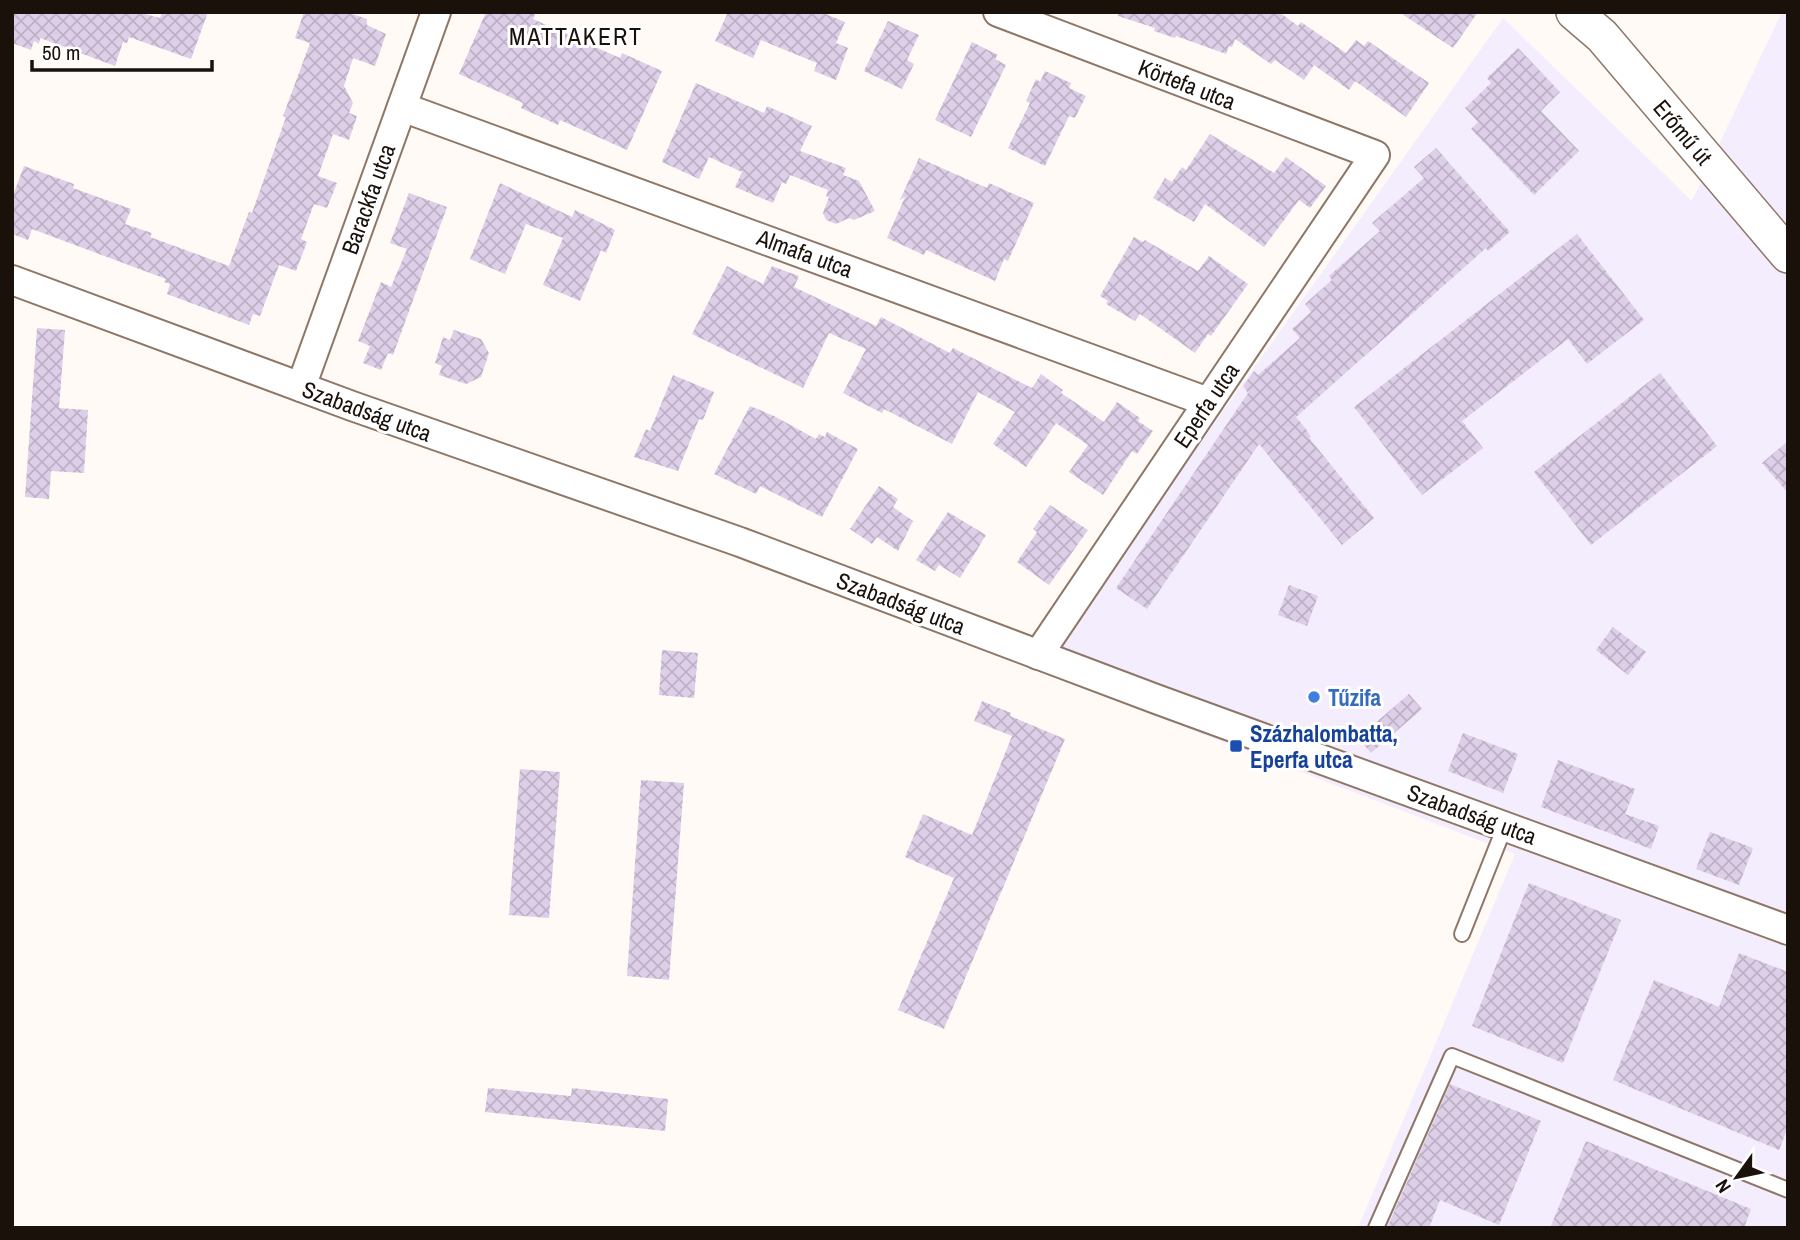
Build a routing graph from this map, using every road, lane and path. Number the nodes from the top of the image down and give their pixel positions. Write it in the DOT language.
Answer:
graph roads {
  1 [pos="436,12"];
  2 [pos="998,12"];
  3 [pos="1574,12"];
  4 [pos="402,107"];
  5 [pos="1375,155"];
  6 [pos="1788,256"];
  7 [pos="12,280"];
  8 [pos="301,387"];
  9 [pos="1208,402"];
  10 [pos="1038,655"];
  11 [pos="1505,826"];
  12 [pos="1788,930"];
  13 [pos="1462,934"];
  14 [pos="1788,1190"];
  15 [pos="1376,1228"];
  1 -- 4 [label="street, Barackfa utca"];
  2 -- 5 [label="street, Körtefa utca"];
  3 -- 6 [label="street, Erőmű út"];
  4 -- 8 [label="street, Barackfa utca"];
  4 -- 9 [label="street, Almafa utca"];
  5 -- 9 [label="street, Eperfa utca"];
  7 -- 8 [label="street, Szabadság utca"];
  8 -- 10 [label="street, Szabadság utca"];
  9 -- 10 [label="street, Eperfa utca"];
  10 -- 11 [label="street, Szabadság utca"];
  11 -- 12 [label="street, Szabadság utca"];
  11 -- 13 [label="lane"];
  14 -- 15 [label="lane"];
}
